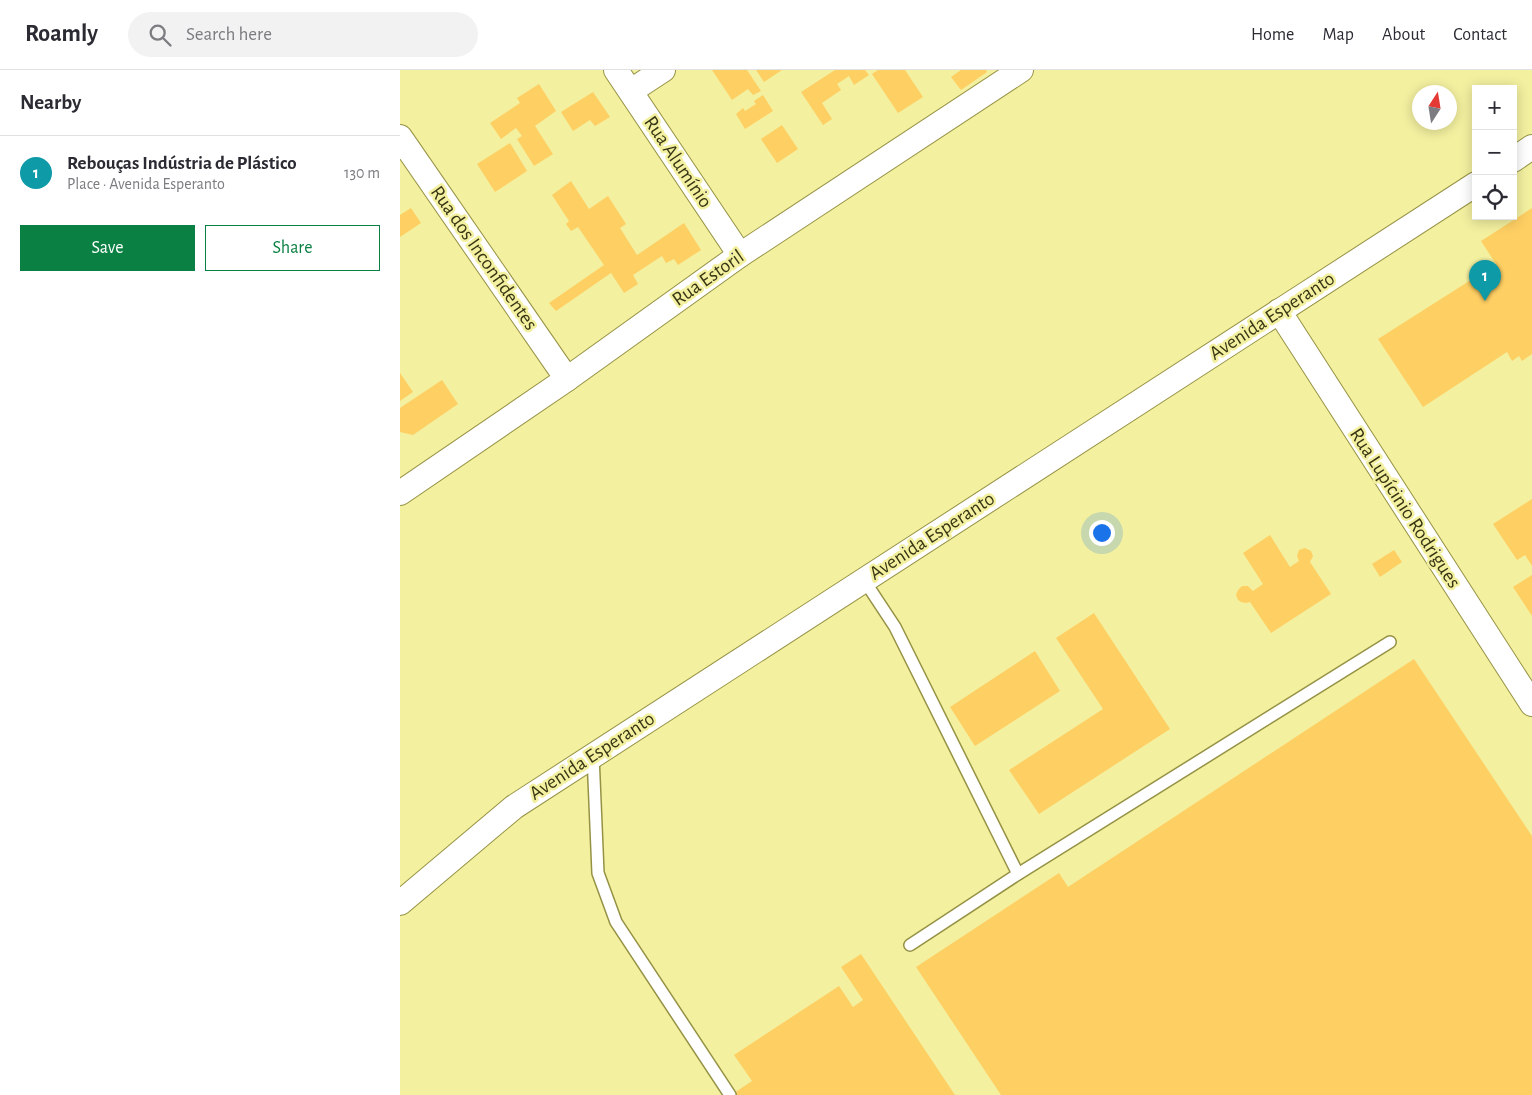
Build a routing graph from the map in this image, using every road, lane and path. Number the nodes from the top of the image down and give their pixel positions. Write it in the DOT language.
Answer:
graph roads {
  1 [pos="616,70"];
  2 [pos="663,70"];
  3 [pos="1021,70"];
  4 [pos="631,91"];
  5 [pos="400,137"];
  6 [pos="1532,147"];
  7 [pos="1517,157"];
  8 [pos="1472,187"];
  9 [pos="740,255"];
  10 [pos="1279,311"];
  11 [pos="567,379"];
  12 [pos="400,493"];
  13 [pos="864,580"];
  14 [pos="1390,642"];
  15 [pos="1532,704"];
  16 [pos="593,755"];
  17 [pos="1018,874"];
  18 [pos="400,903"];
  19 [pos="910,945"];
  20 [pos="730,1095"];
  1 -- 4 [label="street, Rua Alumínio"];
  2 -- 4 [label="street"];
  3 -- 9 [label="street, Rua Estoril"];
  4 -- 9 [label="street, Rua Alumínio"];
  5 -- 11 [label="street, Rua dos Inconfidentes"];
  6 -- 7 [label="street"];
  8 -- 10 [label="street, Avenida Esperanto"];
  9 -- 11 [label="street, Rua Estoril"];
  10 -- 13 [label="street, Avenida Esperanto"];
  10 -- 15 [label="street, Rua Lupícinio Rodrigues"];
  11 -- 12 [label="street, Rua Estoril"];
  13 -- 16 [label="street, Avenida Esperanto"];
  13 -- 17 [label="lane"];
  14 -- 17 [label="lane"];
  16 -- 18 [label="street, Avenida Esperanto"];
  16 -- 20 [label="lane"];
  17 -- 19 [label="lane"];
}
